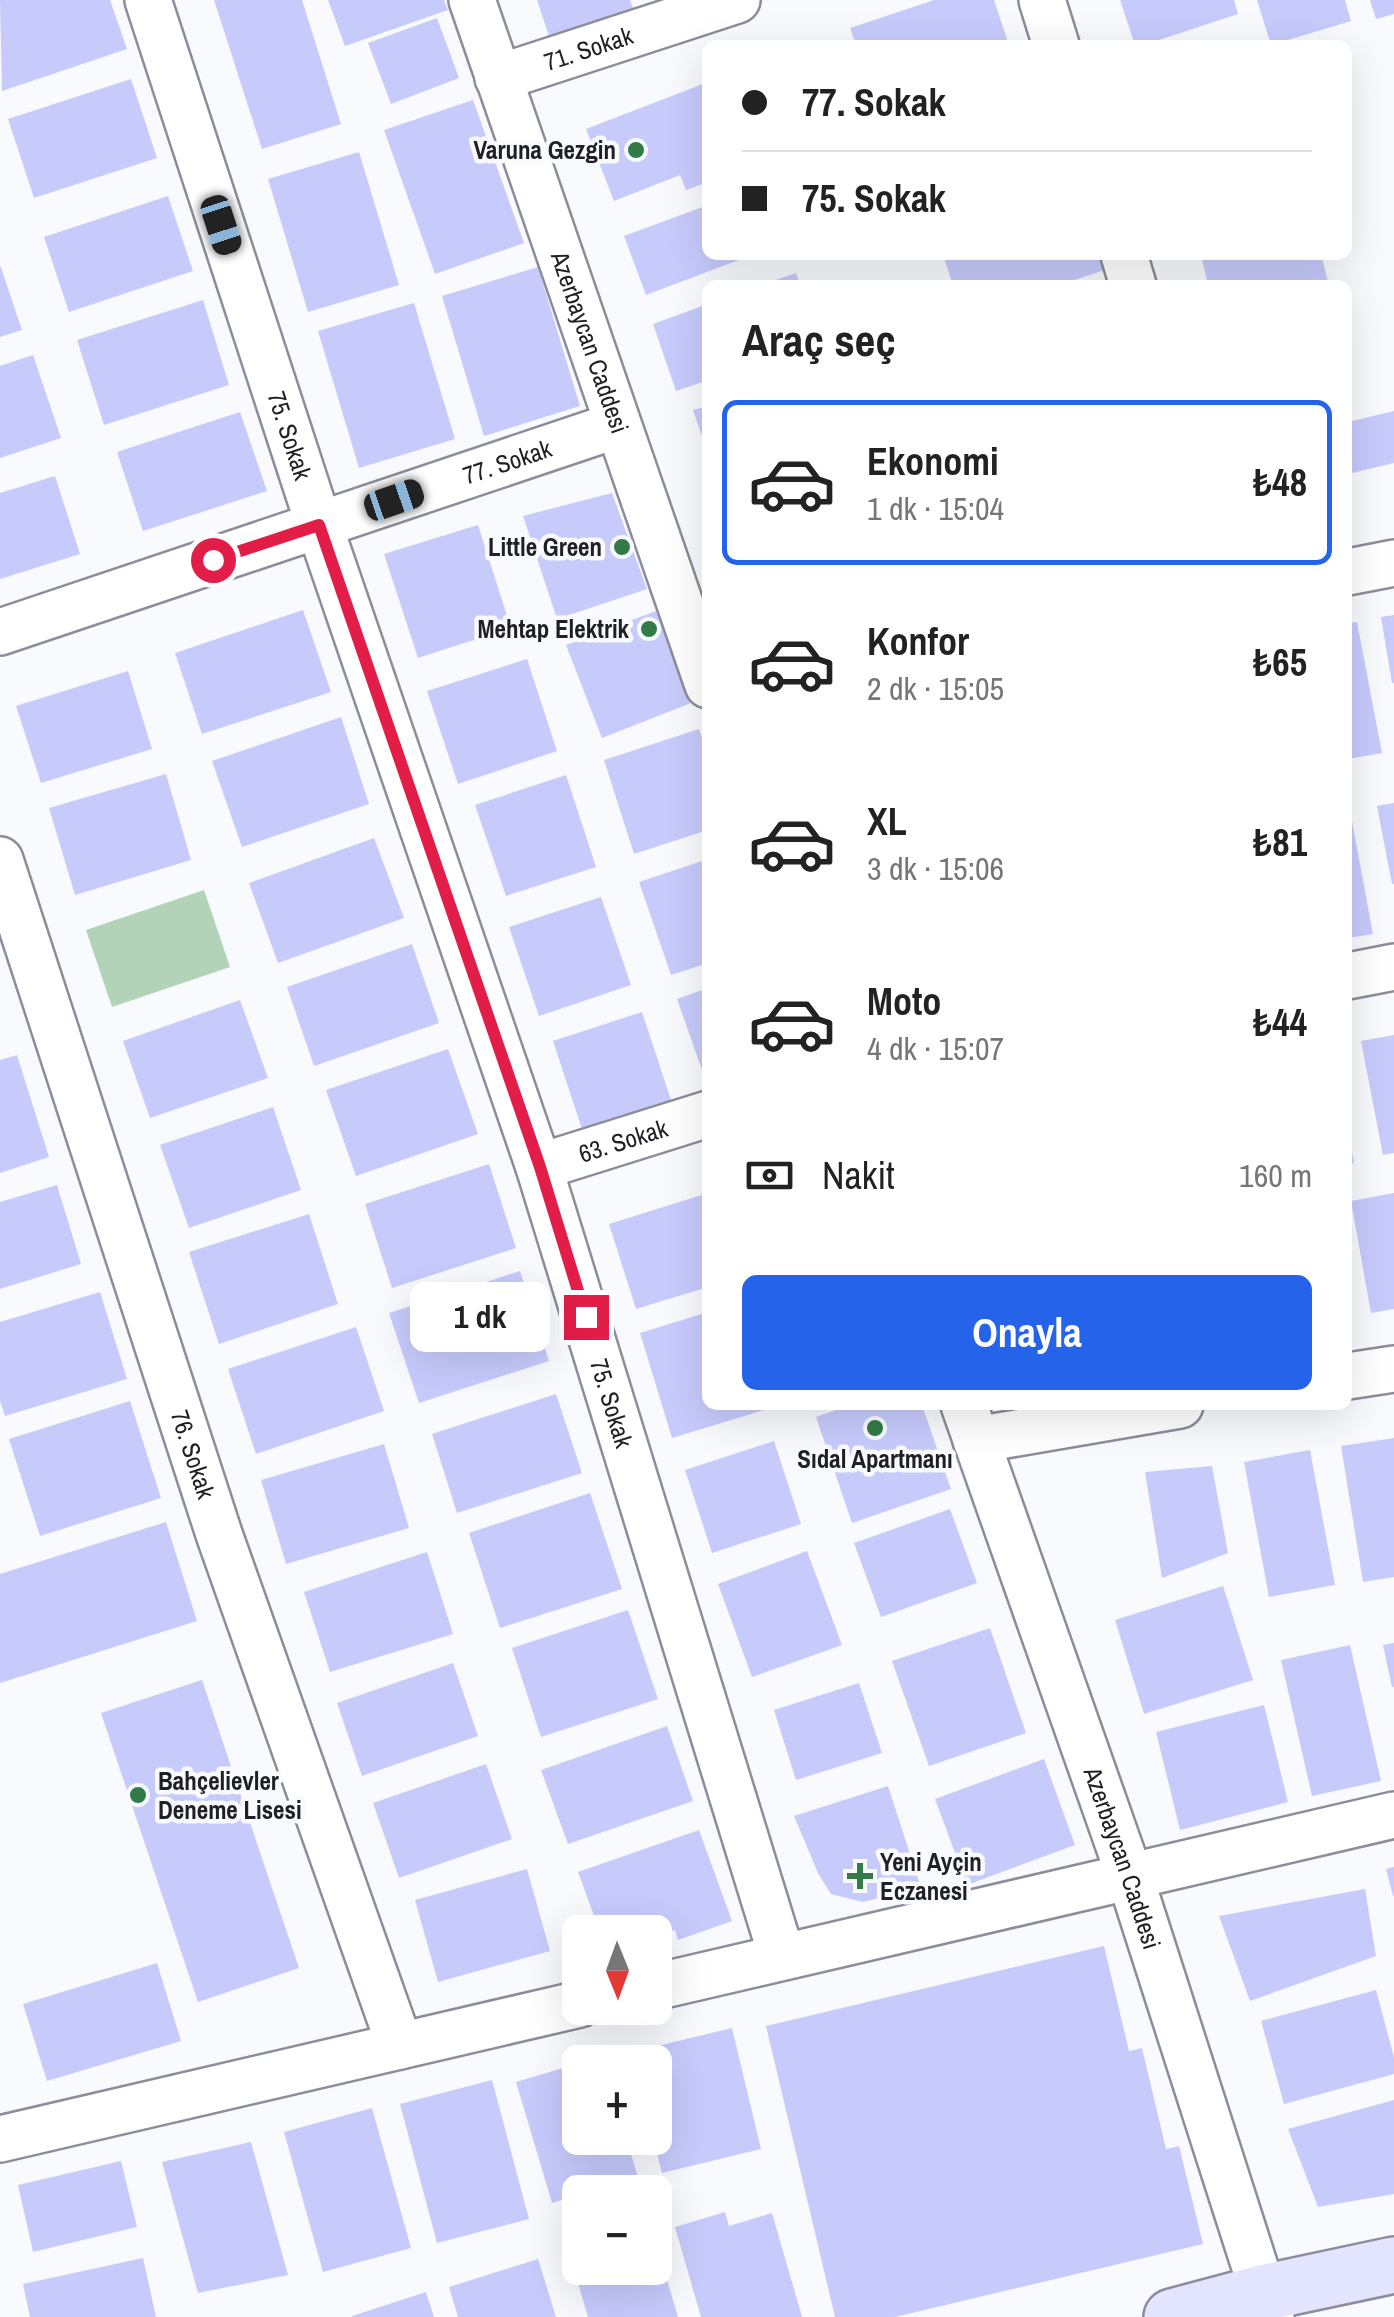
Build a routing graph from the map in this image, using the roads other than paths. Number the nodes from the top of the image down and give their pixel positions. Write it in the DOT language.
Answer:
graph roads {
  1 [pos="148,0"];
  2 [pos="472,0"];
  3 [pos="737,0"];
  4 [pos="1042,0"];
  5 [pos="1054,40"];
  6 [pos="498,78"];
  7 [pos="617,425"];
  8 [pos="319,525"];
  9 [pos="1394,563"];
  10 [pos="1352,571"];
  11 [pos="0,632"];
  12 [pos="702,668"];
  13 [pos="0,860"];
  14 [pos="1394,967"];
  15 [pos="1352,975"];
  16 [pos="702,1116"];
  17 [pos="540,1167"];
  18 [pos="1394,1368"];
  19 [pos="1352,1375"];
  20 [pos="1118,1410"];
  21 [pos="969,1422"];
  22 [pos="1394,1816"];
  23 [pos="1130,1877"];
  24 [pos="782,1957"];
  25 [pos="672,1982"];
  26 [pos="562,2008"];
  27 [pos="400,2046"];
  28 [pos="0,2139"];
  29 [pos="1394,2265"];
  30 [pos="1267,2305"];
  31 [pos="1172,2317"];
  1 -- 8 [label="street, 75. Sokak"];
  2 -- 6 [label="street, Azerbaycan Caddesi"];
  3 -- 6 [label="street, 71. Sokak"];
  4 -- 5 [label="street"];
  6 -- 7 [label="street, Azerbaycan Caddesi"];
  7 -- 8 [label="street, 77. Sokak"];
  7 -- 12 [label="street, Azerbaycan Caddesi"];
  8 -- 11 [label="street, 77. Sokak"];
  8 -- 17 [label="street, 75. Sokak"];
  9 -- 10 [label="street"];
  13 -- 27 [label="street, 76. Sokak"];
  14 -- 15 [label="street"];
  16 -- 17 [label="street, 63. Sokak"];
  17 -- 24 [label="street, 75. Sokak"];
  18 -- 19 [label="street"];
  20 -- 21 [label="street"];
  21 -- 23 [label="street, Azerbaycan Caddesi"];
  22 -- 23 [label="street"];
  23 -- 24 [label="street"];
  23 -- 30 [label="street, Azerbaycan Caddesi"];
  24 -- 25 [label="street"];
  26 -- 27 [label="street"];
  27 -- 28 [label="street"];
  29 -- 30 [label="main road"];
  30 -- 31 [label="main road"];
}
